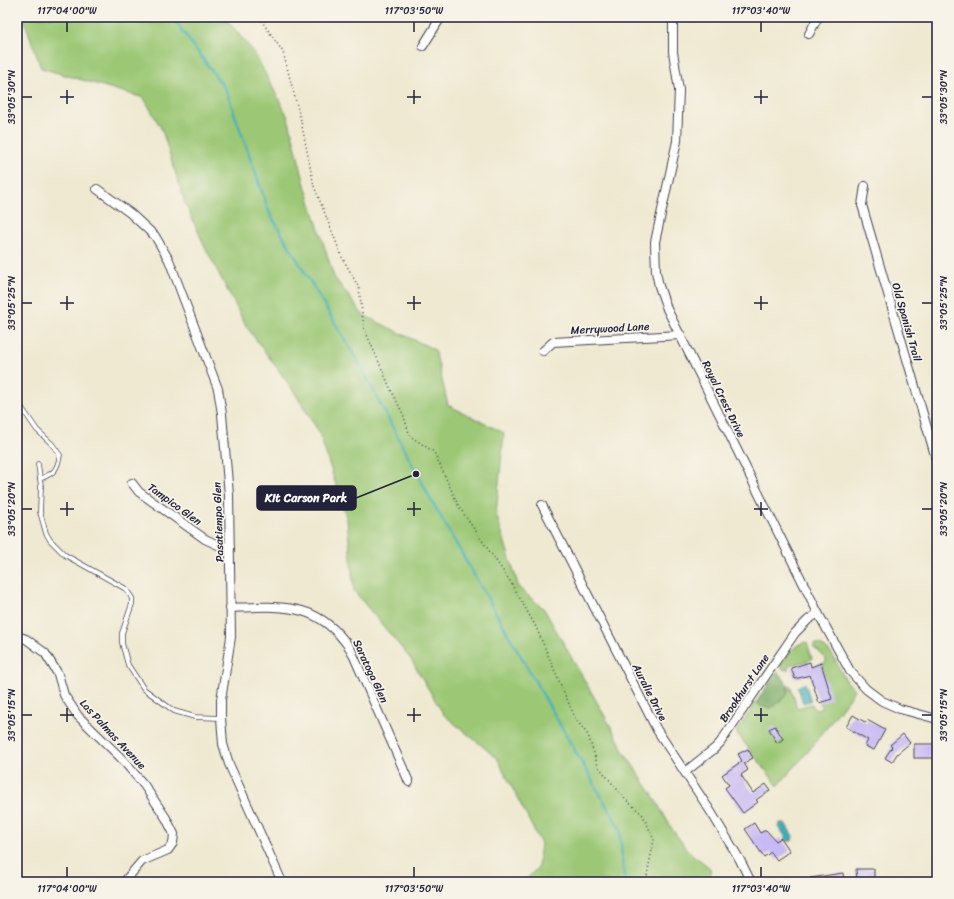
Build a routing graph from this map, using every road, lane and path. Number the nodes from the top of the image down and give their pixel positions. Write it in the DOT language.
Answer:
graph roads {
  1 [pos="259,17"];
  2 [pos="441,17"];
  3 [pos="673,17"];
  4 [pos="818,17"];
  5 [pos="809,34"];
  6 [pos="424,46"];
  7 [pos="865,186"];
  8 [pos="97,189"];
  9 [pos="681,335"];
  10 [pos="543,351"];
  11 [pos="17,401"];
  12 [pos="937,462"];
  13 [pos="38,464"];
  14 [pos="40,479"];
  15 [pos="132,483"];
  16 [pos="542,505"];
  17 [pos="230,548"];
  18 [pos="230,608"];
  19 [pos="818,613"];
  20 [pos="17,636"];
  21 [pos="220,718"];
  22 [pos="937,719"];
  23 [pos="685,772"];
  24 [pos="409,782"];
  25 [pos="124,882"];
  26 [pos="282,882"];
  27 [pos="651,882"];
  28 [pos="751,882"];
  1 -- 27 [label="path"];
  2 -- 6 [label="street"];
  3 -- 9 [label="street, Royal Crest Drive"];
  4 -- 5 [label="street"];
  7 -- 12 [label="street, Old Spanish Trail"];
  8 -- 17 [label="street, Pasatiempo Glen"];
  9 -- 10 [label="street, Merrywood Lane"];
  9 -- 19 [label="street, Royal Crest Drive"];
  11 -- 14 [label="lane"];
  13 -- 14 [label="lane"];
  14 -- 21 [label="lane"];
  15 -- 17 [label="street, Tampico Glen"];
  16 -- 23 [label="street, Auralie Drive"];
  17 -- 18 [label="street, Pasatiempo Glen"];
  18 -- 21 [label="street, Pasatiempo Glen"];
  18 -- 24 [label="street, Saratoga Glen"];
  19 -- 22 [label="street, Royal Crest Drive"];
  19 -- 23 [label="street, Brookhurst Lane"];
  20 -- 25 [label="street, Las Palmas Avenue"];
  21 -- 26 [label="street, Pasatiempo Glen"];
  23 -- 28 [label="street, Auralie Drive"];
}
